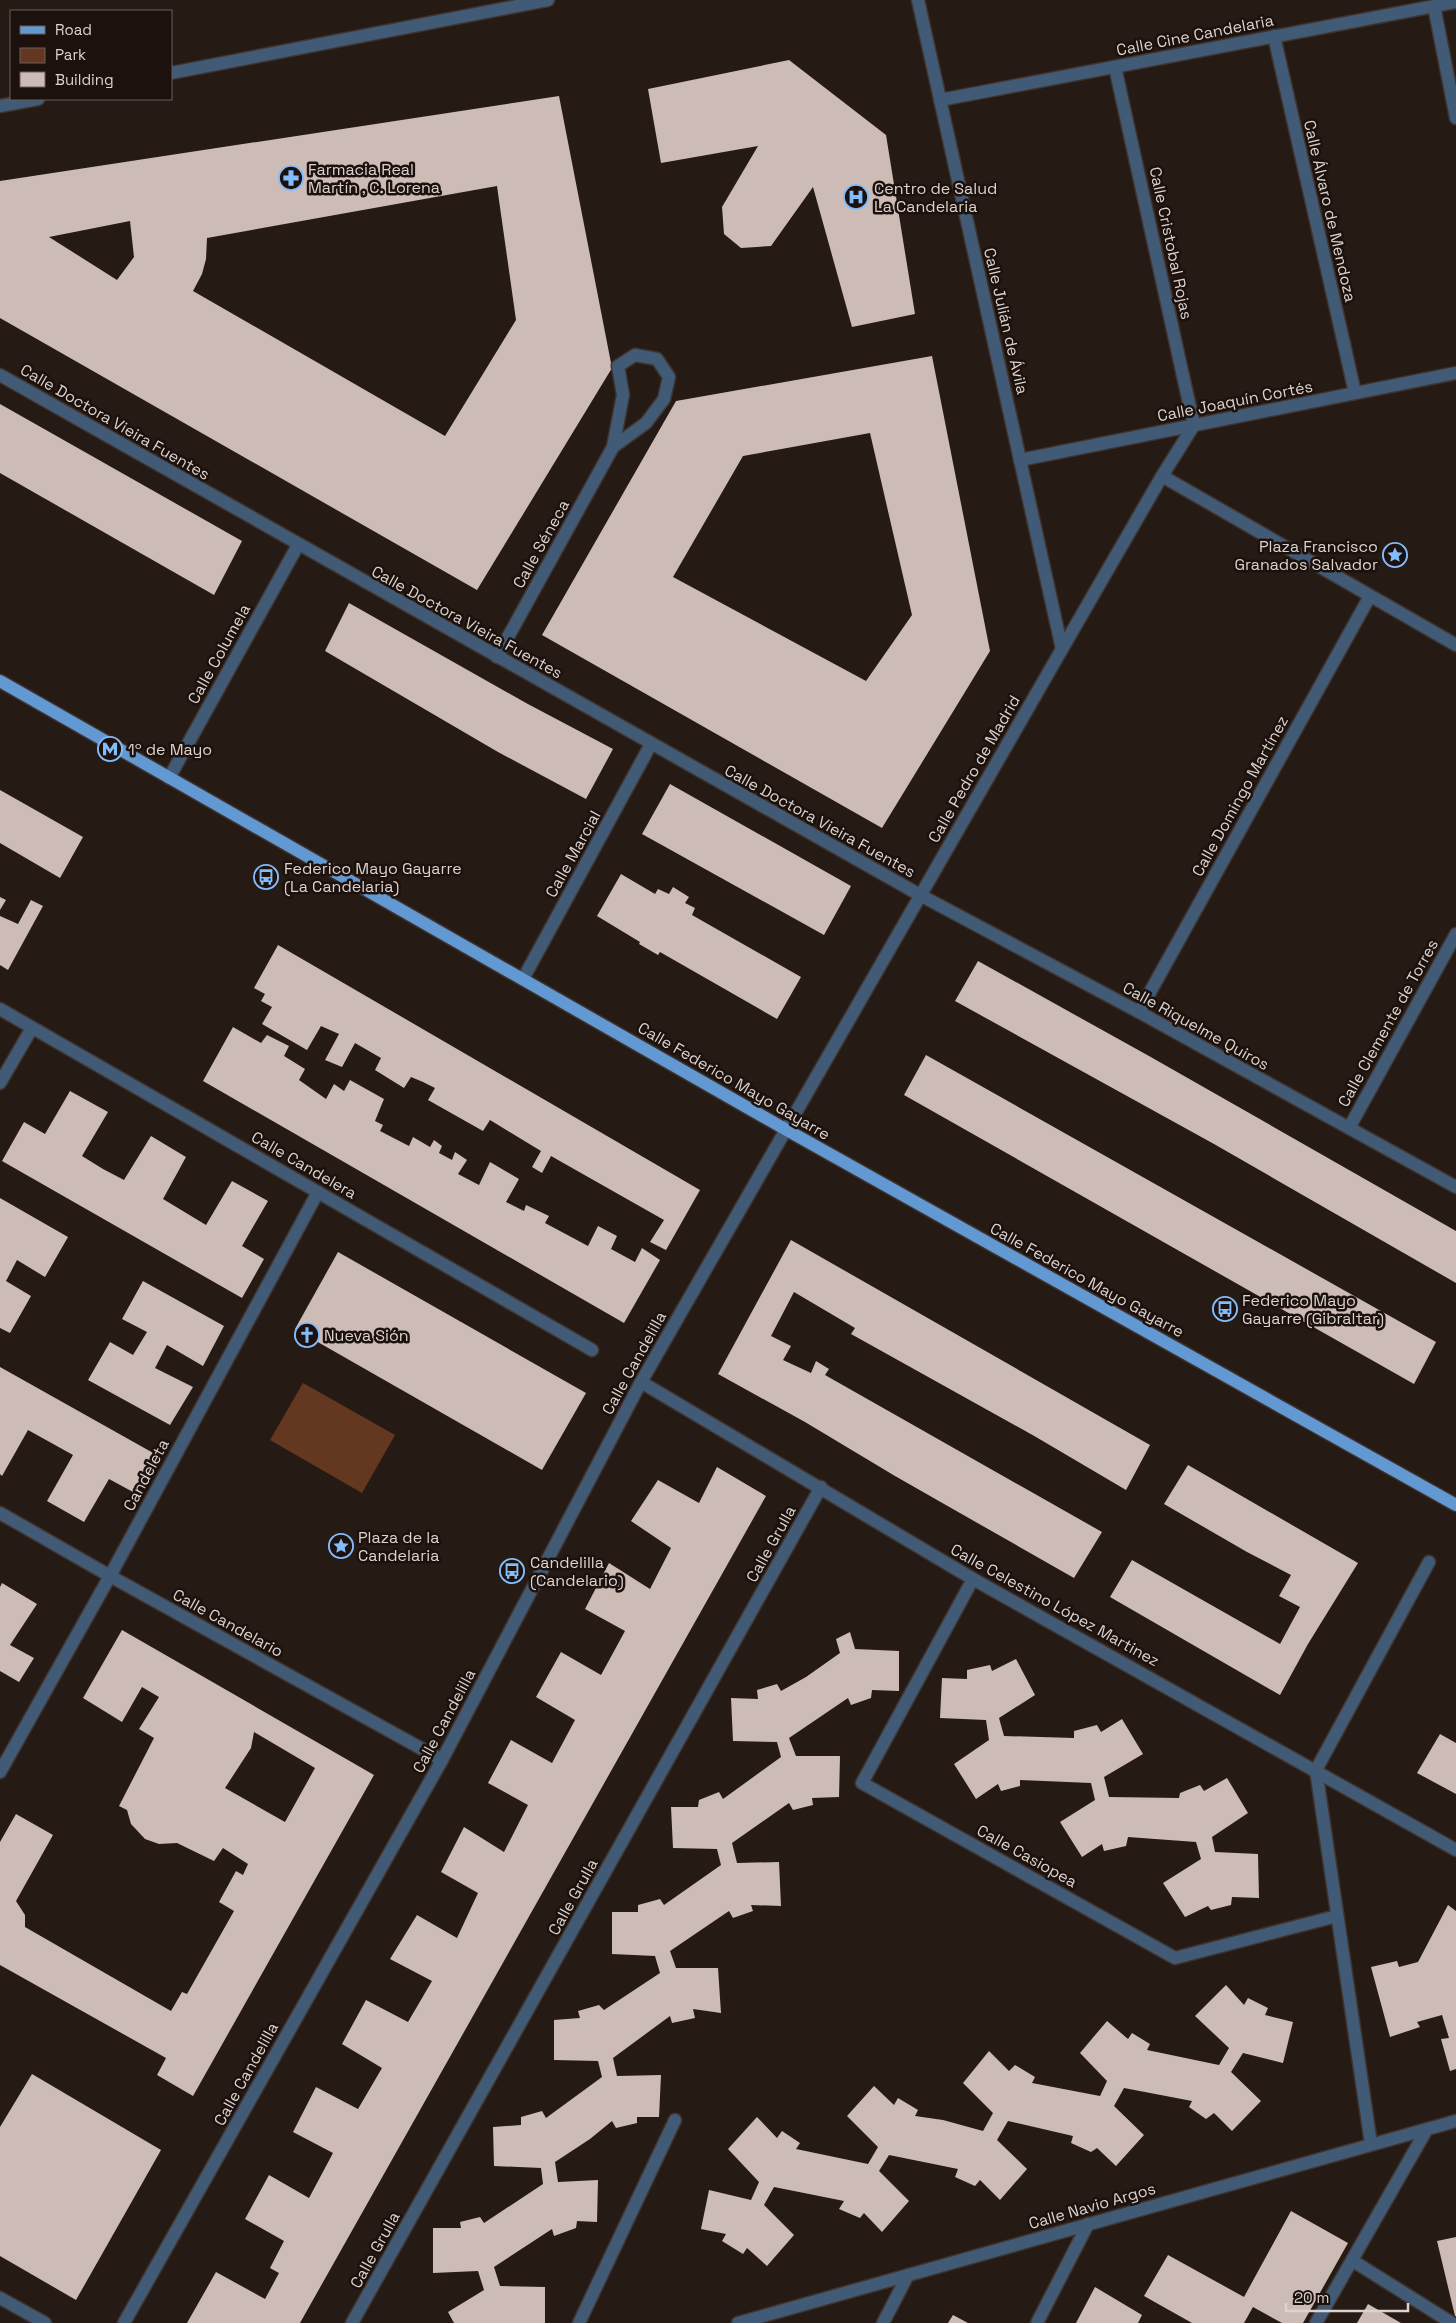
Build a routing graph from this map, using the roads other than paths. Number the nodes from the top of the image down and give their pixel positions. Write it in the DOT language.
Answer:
graph roads {
  1 [pos="548,0"];
  2 [pos="918,0"];
  3 [pos="1456,2"];
  4 [pos="1434,6"];
  5 [pos="1274,36"];
  6 [pos="1115,67"];
  7 [pos="172,73"];
  8 [pos="33,100"];
  9 [pos="940,100"];
  10 [pos="0,106"];
  11 [pos="1456,118"];
  12 [pos="1456,372"];
  13 [pos="0,375"];
  14 [pos="1355,393"];
  15 [pos="1194,425"];
  16 [pos="613,447"];
  17 [pos="1020,460"];
  18 [pos="1162,476"];
  19 [pos="298,545"];
  20 [pos="1370,596"];
  21 [pos="1456,645"];
  22 [pos="1062,649"];
  23 [pos="497,658"];
  24 [pos="0,680"];
  25 [pos="651,744"];
  26 [pos="169,778"];
  27 [pos="920,896"];
  28 [pos="1456,934"];
  29 [pos="523,979"];
  30 [pos="0,1009"];
  31 [pos="1139,1012"];
  32 [pos="32,1028"];
  33 [pos="0,1083"];
  34 [pos="1349,1128"];
  35 [pos="785,1129"];
  36 [pos="1456,1187"];
  37 [pos="318,1192"];
  38 [pos="592,1350"];
  39 [pos="641,1382"];
  40 [pos="821,1487"];
  41 [pos="1456,1505"];
  42 [pos="0,1513"];
  43 [pos="1429,1562"];
  44 [pos="110,1576"];
  45 [pos="973,1579"];
  46 [pos="442,1760"];
  47 [pos="1316,1770"];
  48 [pos="0,1772"];
  49 [pos="1456,1850"];
  50 [pos="1337,1916"];
  51 [pos="675,2120"];
  52 [pos="1456,2120"];
  53 [pos="1428,2129"];
  54 [pos="1371,2144"];
  55 [pos="1088,2224"];
  56 [pos="1353,2261"];
  57 [pos="908,2275"];
  58 [pos="0,2298"];
  59 [pos="774,2317"];
  60 [pos="1434,2319"];
  61 [pos="45,2323"];
  62 [pos="124,2323"];
  63 [pos="352,2323"];
  64 [pos="579,2323"];
  65 [pos="738,2323"];
  66 [pos="883,2323"];
  67 [pos="1037,2323"];
  68 [pos="1316,2323"];
  69 [pos="1452,2323"];
  1 -- 7 [label="street"];
  2 -- 9 [label="street, Calle Julián de Ávila"];
  3 -- 4 [label="street, Calle Cine Candelaria"];
  4 -- 5 [label="street, Calle Cine Candelaria"];
  4 -- 11 [label="street"];
  5 -- 6 [label="street, Calle Cine Candelaria"];
  5 -- 14 [label="street, Calle Álvaro de Mendoza"];
  6 -- 9 [label="street, Calle Cine Candelaria"];
  6 -- 15 [label="street, Calle Cristobal Rojas"];
  8 -- 10 [label="street"];
  9 -- 17 [label="street, Calle Julián de Ávila"];
  12 -- 14 [label="street, Calle Joaquín Cortés"];
  13 -- 19 [label="street, Calle Doctora Vieira Fuentes"];
  14 -- 15 [label="street, Calle Joaquín Cortés"];
  15 -- 17 [label="street, Calle Joaquín Cortés"];
  15 -- 18 [label="street, Calle Pedro de Madrid"];
  16 -- 16 [label="street, Calle Séneca"];
  16 -- 23 [label="street, Calle Séneca"];
  17 -- 22 [label="street, Calle Julián de Ávila"];
  18 -- 20 [label="street"];
  18 -- 22 [label="street, Calle Pedro de Madrid"];
  19 -- 23 [label="street, Calle Doctora Vieira Fuentes"];
  19 -- 26 [label="street, Calle Columela"];
  20 -- 21 [label="street"];
  20 -- 31 [label="street, Calle Domingo Martínez"];
  22 -- 27 [label="street, Calle Pedro de Madrid"];
  23 -- 25 [label="street, Calle Doctora Vieira Fuentes"];
  24 -- 26 [label="main road, Calle Federico Mayo Gayarre"];
  25 -- 27 [label="street, Calle Doctora Vieira Fuentes"];
  25 -- 29 [label="street, Calle Marcial"];
  26 -- 29 [label="main road, Calle Federico Mayo Gayarre"];
  27 -- 31 [label="street, Calle Riquelme Quiros"];
  27 -- 35 [label="street, Calle Pedro de Madrid"];
  28 -- 34 [label="street, Calle Clemente de Torres"];
  29 -- 35 [label="main road, Calle Federico Mayo Gayarre"];
  30 -- 32 [label="street, Calle Candelera"];
  31 -- 34 [label="street, Calle Riquelme Quiros"];
  32 -- 33 [label="street"];
  32 -- 37 [label="street, Calle Candelera"];
  34 -- 36 [label="street, Calle Riquelme Quiros"];
  35 -- 39 [label="street, Calle Candelilla"];
  35 -- 41 [label="main road, Calle Federico Mayo Gayarre"];
  37 -- 38 [label="street, Calle Candelera"];
  37 -- 44 [label="street, Candeleta"];
  39 -- 40 [label="street, Calle Celestino López Martinez"];
  39 -- 46 [label="street, Calle Candelilla"];
  40 -- 45 [label="street, Calle Celestino López Martinez"];
  40 -- 63 [label="street, Calle Grulla"];
  42 -- 44 [label="street, Calle Candelario"];
  43 -- 47 [label="street"];
  44 -- 46 [label="street, Calle Candelario"];
  44 -- 48 [label="street, Candeleta"];
  45 -- 47 [label="street, Calle Celestino López Martinez"];
  45 -- 50 [label="street, Calle Casiopea"];
  46 -- 62 [label="street, Calle Candelilla"];
  47 -- 49 [label="street, Calle Celestino López Martinez"];
  47 -- 50 [label="street"];
  50 -- 54 [label="street"];
  51 -- 64 [label="street"];
  52 -- 53 [label="street, Calle Navio Argos"];
  53 -- 54 [label="street, Calle Navio Argos"];
  53 -- 56 [label="street"];
  54 -- 55 [label="street, Calle Navio Argos"];
  55 -- 57 [label="street, Calle Navio Argos"];
  55 -- 67 [label="street"];
  56 -- 60 [label="street"];
  56 -- 68 [label="street"];
  57 -- 59 [label="street, Calle Navio Argos"];
  57 -- 66 [label="street"];
  58 -- 61 [label="street"];
  59 -- 65 [label="street, Calle Navio Argos"];
  60 -- 69 [label="street"];
}
